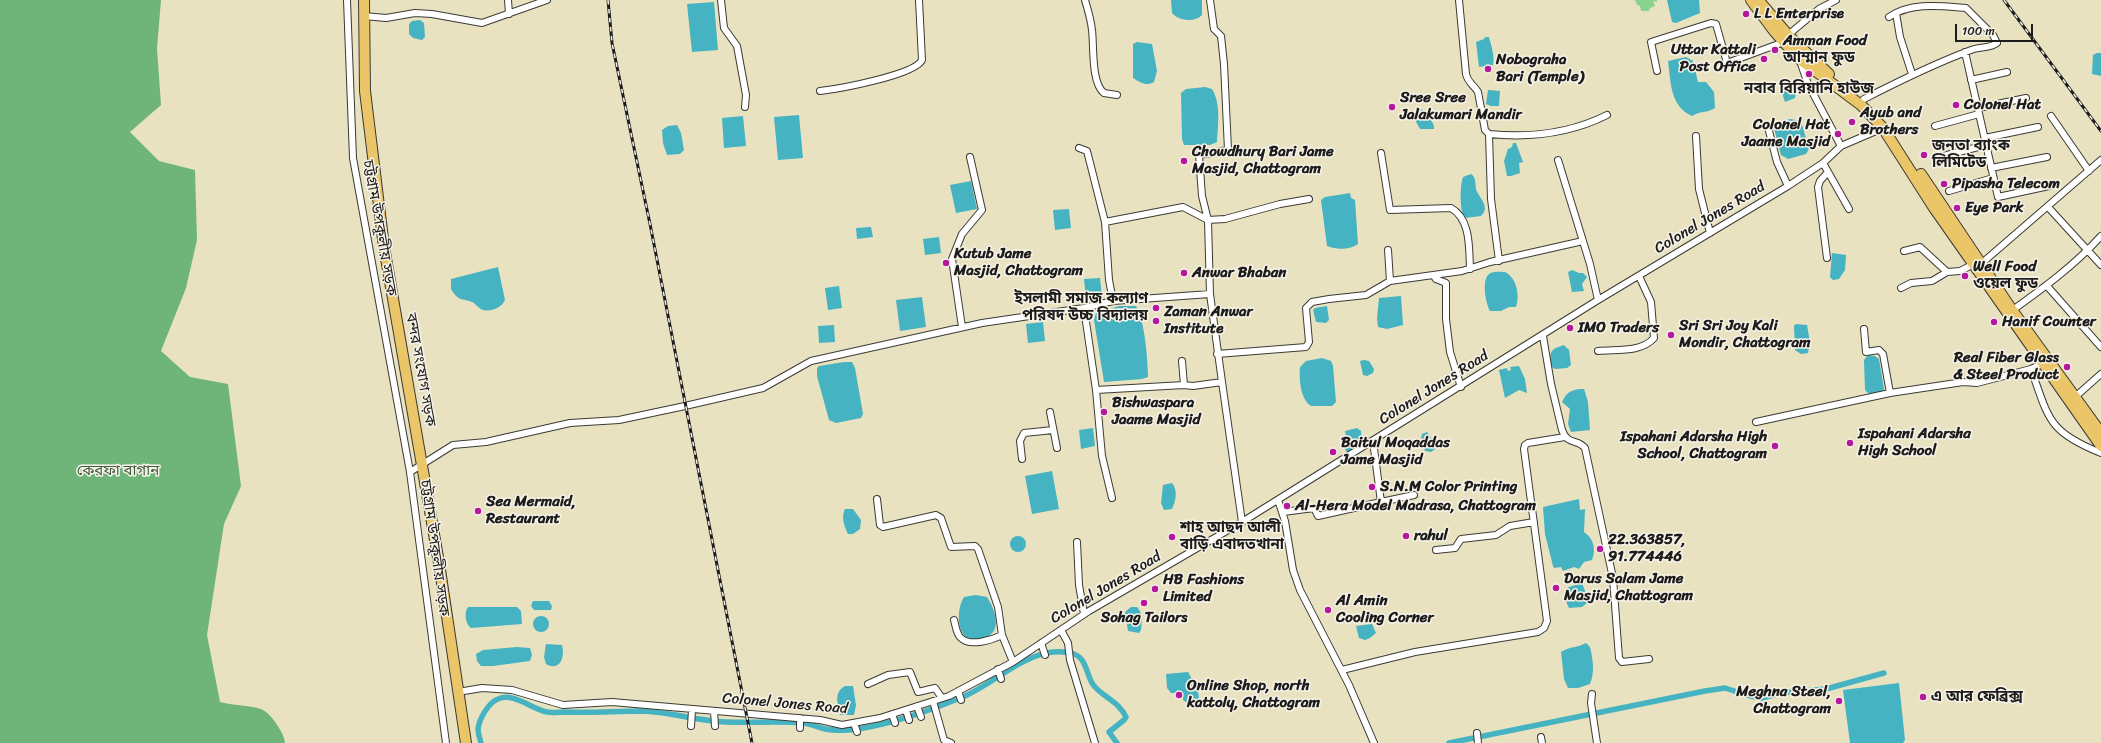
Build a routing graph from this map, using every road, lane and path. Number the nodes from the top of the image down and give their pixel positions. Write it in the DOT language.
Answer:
graph roads {
  1 [pos="347,0"];
  2 [pos="364,0"];
  3 [pos="508,0"];
  4 [pos="547,0"];
  5 [pos="721,0"];
  6 [pos="919,0"];
  7 [pos="1085,0"];
  8 [pos="1210,0"];
  9 [pos="1459,0"];
  10 [pos="1750,0"];
  11 [pos="1759,0"];
  12 [pos="1836,0"];
  13 [pos="1920,3"];
  14 [pos="1896,13"];
  15 [pos="509,14"];
  16 [pos="364,16"];
  17 [pos="1888,17"];
  18 [pos="1786,38"];
  19 [pos="1965,52"];
  20 [pos="1798,58"];
  21 [pos="1657,71"];
  22 [pos="2007,72"];
  23 [pos="1912,74"];
  24 [pos="1971,80"];
  25 [pos="820,91"];
  26 [pos="1117,95"];
  27 [pos="2026,98"];
  28 [pos="1864,99"];
  29 [pos="745,107"];
  30 [pos="1978,108"];
  31 [pos="1979,114"];
  32 [pos="1607,115"];
  33 [pos="2051,116"];
  34 [pos="1935,126"];
  35 [pos="2038,127"];
  36 [pos="1884,128"];
  37 [pos="1769,131"];
  38 [pos="1489,134"];
  39 [pos="1696,136"];
  40 [pos="1985,138"];
  41 [pos="1986,145"];
  42 [pos="1841,146"];
  43 [pos="1078,148"];
  44 [pos="1381,154"];
  45 [pos="1943,156"];
  46 [pos="970,157"];
  47 [pos="2047,157"];
  48 [pos="1558,160"];
  49 [pos="2101,160"];
  50 [pos="1823,163"];
  51 [pos="1991,168"];
  52 [pos="2090,171"];
  53 [pos="1828,172"];
  54 [pos="1993,178"];
  55 [pos="1788,186"];
  56 [pos="2049,186"];
  57 [pos="1949,191"];
  58 [pos="1309,199"];
  59 [pos="2048,207"];
  60 [pos="1849,209"];
  61 [pos="1208,220"];
  62 [pos="1105,222"];
  63 [pos="1710,233"];
  64 [pos="2101,236"];
  65 [pos="1583,241"];
  66 [pos="1388,250"];
  67 [pos="1904,251"];
  68 [pos="2088,251"];
  69 [pos="1827,258"];
  70 [pos="1499,261"];
  71 [pos="1978,264"];
  72 [pos="2101,266"];
  73 [pos="1470,269"];
  74 [pos="1947,272"];
  75 [pos="1434,276"];
  76 [pos="1639,276"];
  77 [pos="1390,281"];
  78 [pos="2047,286"];
  79 [pos="1901,288"];
  80 [pos="1210,294"];
  81 [pos="1598,300"];
  82 [pos="1113,301"];
  83 [pos="1084,308"];
  84 [pos="2009,312"];
  85 [pos="962,327"];
  86 [pos="1864,330"];
  87 [pos="1543,336"];
  88 [pos="2101,347"];
  89 [pos="1598,351"];
  90 [pos="1217,354"];
  91 [pos="1182,361"];
  92 [pos="2042,364"];
  93 [pos="2031,369"];
  94 [pos="2101,374"];
  95 [pos="1222,382"];
  96 [pos="1184,385"];
  97 [pos="1461,387"];
  98 [pos="1096,390"];
  99 [pos="1890,393"];
  100 [pos="2075,397"];
  101 [pos="1050,412"];
  102 [pos="1756,422"];
  103 [pos="1054,430"];
  104 [pos="2101,433"];
  105 [pos="1565,437"];
  106 [pos="1373,441"];
  107 [pos="2101,446"];
  108 [pos="1057,448"];
  109 [pos="2101,453"];
  110 [pos="1022,459"];
  111 [pos="422,465"];
  112 [pos="410,472"];
  113 [pos="1414,495"];
  114 [pos="1112,498"];
  115 [pos="877,499"];
  116 [pos="1278,500"];
  117 [pos="1382,502"];
  118 [pos="1283,512"];
  119 [pos="1242,522"];
  120 [pos="1534,522"];
  121 [pos="1078,542"];
  122 [pos="1436,550"];
  123 [pos="1084,614"];
  124 [pos="954,620"];
  125 [pos="1061,630"];
  126 [pos="1002,635"];
  127 [pos="1041,645"];
  128 [pos="1044,655"];
  129 [pos="1649,659"];
  130 [pos="1013,662"];
  131 [pos="999,670"];
  132 [pos="1342,670"];
  133 [pos="1001,680"];
  134 [pos="868,684"];
  135 [pos="958,691"];
  136 [pos="458,692"];
  137 [pos="1592,694"];
  138 [pos="942,698"];
  139 [pos="961,700"];
  140 [pos="933,702"];
  141 [pos="918,707"];
  142 [pos="906,711"];
  143 [pos="692,712"];
  144 [pos="714,714"];
  145 [pos="892,715"];
  146 [pos="921,717"];
  147 [pos="800,719"];
  148 [pos="909,720"];
  149 [pos="854,723"];
  150 [pos="895,723"];
  151 [pos="692,726"];
  152 [pos="715,726"];
  153 [pos="800,728"];
  154 [pos="857,732"];
  155 [pos="446,743"];
  156 [pos="466,743"];
  157 [pos="951,743"];
  158 [pos="1095,743"];
  159 [pos="1374,743"];
  160 [pos="1597,743"];
  1 -- 112 [label="street, চট্টগ্রাম উপকূলীয় সড়ক"];
  2 -- 16 [label="highway, বন্দর সংযোগ সড়ক"];
  3 -- 15 [label="street"];
  4 -- 15 [label="street"];
  5 -- 29 [label="street"];
  6 -- 25 [label="street"];
  7 -- 26 [label="street"];
  8 -- 61 [label="street"];
  9 -- 38 [label="street"];
  10 -- 18 [label="highway"];
  11 -- 18 [label="highway"];
  12 -- 18 [label="street"];
  13 -- 14 [label="street"];
  13 -- 19 [label="street"];
  14 -- 17 [label="street"];
  14 -- 23 [label="street"];
  15 -- 16 [label="street"];
  16 -- 111 [label="highway, বন্দর সংযোগ সড়ক"];
  18 -- 20 [label="highway"];
  18 -- 21 [label="street"];
  18 -- 28 [label="highway"];
  19 -- 23 [label="street"];
  19 -- 24 [label="street"];
  20 -- 36 [label="highway"];
  20 -- 42 [label="street"];
  22 -- 24 [label="street"];
  23 -- 28 [label="street"];
  24 -- 30 [label="street"];
  27 -- 30 [label="street"];
  28 -- 71 [label="highway"];
  30 -- 31 [label="street"];
  31 -- 34 [label="street"];
  31 -- 40 [label="street"];
  32 -- 38 [label="street"];
  33 -- 52 [label="street"];
  35 -- 40 [label="street"];
  36 -- 42 [label="street, Colonel Jones Road"];
  36 -- 71 [label="highway"];
  37 -- 55 [label="street"];
  38 -- 70 [label="street"];
  39 -- 63 [label="street"];
  40 -- 41 [label="street"];
  41 -- 45 [label="street"];
  41 -- 51 [label="street"];
  42 -- 50 [label="street, Colonel Jones Road"];
  43 -- 62 [label="street"];
  44 -- 73 [label="street"];
  46 -- 85 [label="street"];
  47 -- 51 [label="street"];
  48 -- 65 [label="street"];
  49 -- 52 [label="street"];
  50 -- 53 [label="street"];
  50 -- 55 [label="street, Colonel Jones Road"];
  51 -- 54 [label="street"];
  52 -- 59 [label="street"];
  53 -- 60 [label="street"];
  53 -- 69 [label="street"];
  54 -- 56 [label="street"];
  54 -- 57 [label="street"];
  55 -- 63 [label="street, Colonel Jones Road"];
  58 -- 61 [label="street"];
  59 -- 68 [label="street"];
  59 -- 71 [label="street"];
  61 -- 62 [label="street"];
  61 -- 80 [label="street"];
  62 -- 82 [label="street"];
  63 -- 76 [label="street, Colonel Jones Road"];
  64 -- 68 [label="street"];
  65 -- 70 [label="street"];
  65 -- 81 [label="street"];
  66 -- 77 [label="street"];
  67 -- 74 [label="street"];
  68 -- 72 [label="street"];
  68 -- 78 [label="street"];
  70 -- 73 [label="street"];
  71 -- 74 [label="street"];
  71 -- 84 [label="highway"];
  73 -- 75 [label="street"];
  74 -- 79 [label="street"];
  75 -- 77 [label="street"];
  75 -- 97 [label="street"];
  76 -- 81 [label="street, Colonel Jones Road"];
  76 -- 89 [label="street"];
  77 -- 90 [label="street"];
  78 -- 84 [label="street"];
  78 -- 88 [label="street"];
  80 -- 82 [label="street"];
  80 -- 90 [label="street"];
  81 -- 87 [label="street, Colonel Jones Road"];
  82 -- 83 [label="street"];
  83 -- 85 [label="street"];
  83 -- 98 [label="street"];
  84 -- 92 [label="highway"];
  84 -- 100 [label="highway"];
  85 -- 111 [label="street"];
  86 -- 99 [label="street"];
  87 -- 97 [label="street, Colonel Jones Road"];
  87 -- 105 [label="street"];
  90 -- 95 [label="street"];
  91 -- 96 [label="street"];
  92 -- 93 [label="street"];
  92 -- 107 [label="highway"];
  93 -- 99 [label="street"];
  93 -- 109 [label="street"];
  94 -- 100 [label="street"];
  95 -- 96 [label="street"];
  95 -- 119 [label="street"];
  96 -- 98 [label="street"];
  97 -- 106 [label="street, Colonel Jones Road"];
  98 -- 114 [label="street"];
  99 -- 102 [label="street"];
  100 -- 104 [label="highway"];
  101 -- 103 [label="street"];
  103 -- 108 [label="street"];
  103 -- 110 [label="street"];
  105 -- 120 [label="street"];
  105 -- 129 [label="street"];
  106 -- 116 [label="street, Colonel Jones Road"];
  106 -- 117 [label="street"];
  111 -- 112 [label="street"];
  111 -- 136 [label="highway, বন্দর সংযোগ সড়ক"];
  112 -- 155 [label="street, চট্টগ্রাম উপকূলীয় সড়ক"];
  113 -- 117 [label="street"];
  115 -- 126 [label="street"];
  116 -- 118 [label="street"];
  116 -- 119 [label="street, Colonel Jones Road"];
  117 -- 118 [label="street"];
  118 -- 132 [label="street"];
  119 -- 123 [label="street, Colonel Jones Road"];
  120 -- 122 [label="street"];
  120 -- 132 [label="street"];
  121 -- 123 [label="street"];
  123 -- 125 [label="street, Colonel Jones Road"];
  124 -- 126 [label="street"];
  125 -- 127 [label="street, Colonel Jones Road"];
  125 -- 158 [label="street"];
  126 -- 130 [label="street"];
  127 -- 128 [label="street"];
  127 -- 130 [label="street, Colonel Jones Road"];
  130 -- 131 [label="street, Colonel Jones Road"];
  131 -- 133 [label="street"];
  131 -- 135 [label="street, Colonel Jones Road"];
  132 -- 159 [label="street"];
  134 -- 138 [label="street"];
  135 -- 138 [label="street, Colonel Jones Road"];
  135 -- 139 [label="street"];
  136 -- 143 [label="street, Colonel Jones Road"];
  136 -- 156 [label="highway, বন্দর সংযোগ সড়ক"];
  137 -- 160 [label="street"];
  138 -- 140 [label="street, Colonel Jones Road"];
  140 -- 141 [label="street, Colonel Jones Road"];
  140 -- 157 [label="street"];
  141 -- 142 [label="street, Colonel Jones Road"];
  141 -- 146 [label="street"];
  142 -- 145 [label="street, Colonel Jones Road"];
  142 -- 148 [label="street"];
  143 -- 144 [label="street, Colonel Jones Road"];
  143 -- 151 [label="street"];
  144 -- 147 [label="street, Colonel Jones Road"];
  144 -- 152 [label="street"];
  145 -- 149 [label="street, Colonel Jones Road"];
  145 -- 150 [label="street"];
  147 -- 149 [label="street, Colonel Jones Road"];
  147 -- 153 [label="street"];
  149 -- 154 [label="street"];
}
